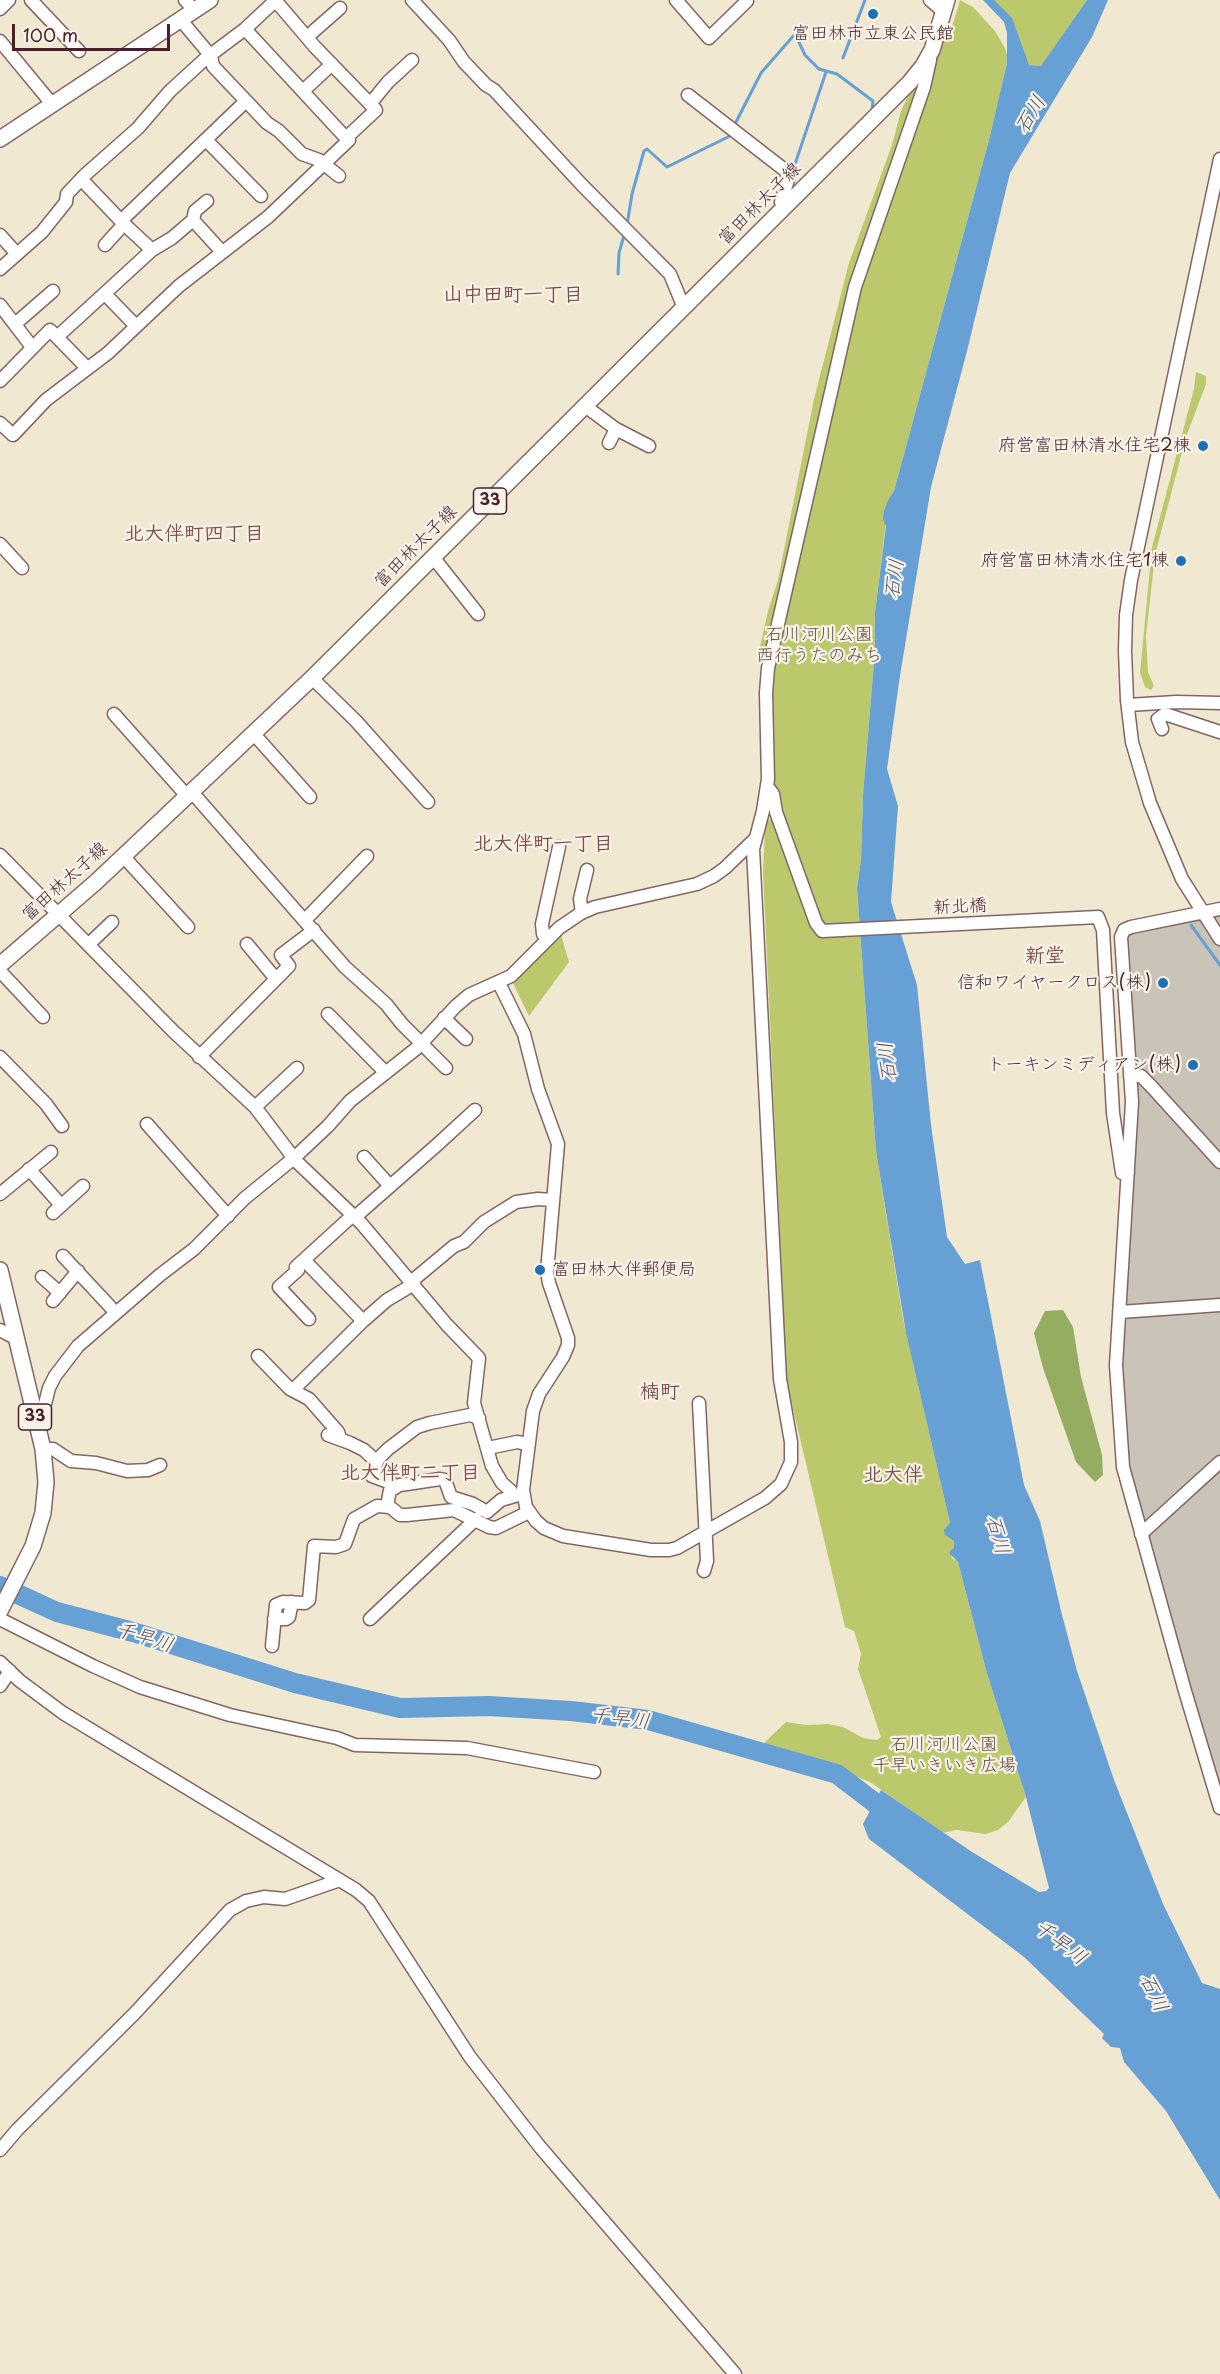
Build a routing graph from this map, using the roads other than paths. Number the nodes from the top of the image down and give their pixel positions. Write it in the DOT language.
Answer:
graph roads {
  1 [pos="9,0"];
  2 [pos="31,0"];
  3 [pos="210,0"];
  4 [pos="275,0"];
  5 [pos="412,0"];
  6 [pos="676,0"];
  7 [pos="746,0"];
  8 [pos="930,0"];
  9 [pos="190,5"];
  10 [pos="945,7"];
  11 [pos="340,8"];
  12 [pos="0,9"];
  13 [pos="180,19"];
  14 [pos="245,29"];
  15 [pos="307,38"];
  16 [pos="0,41"];
  17 [pos="932,50"];
  18 [pos="79,51"];
  19 [pos="211,56"];
  20 [pos="412,60"];
  21 [pos="332,64"];
  22 [pos="303,91"];
  23 [pos="688,95"];
  24 [pos="246,101"];
  25 [pos="52,104"];
  26 [pos="370,104"];
  27 [pos="346,138"];
  28 [pos="0,139"];
  29 [pos="207,140"];
  30 [pos="1220,159"];
  31 [pos="324,164"];
  32 [pos="339,176"];
  33 [pos="81,179"];
  34 [pos="261,196"];
  35 [pos="207,201"];
  36 [pos="785,207"];
  37 [pos="125,220"];
  38 [pos="194,220"];
  39 [pos="0,236"];
  40 [pos="105,245"];
  41 [pos="152,250"];
  42 [pos="222,252"];
  43 [pos="17,254"];
  44 [pos="0,269"];
  45 [pos="53,291"];
  46 [pos="105,294"];
  47 [pos="0,304"];
  48 [pos="684,308"];
  49 [pos="15,324"];
  50 [pos="136,326"];
  51 [pos="57,337"];
  52 [pos="33,347"];
  53 [pos="87,368"];
  54 [pos="0,381"];
  55 [pos="585,406"];
  56 [pos="0,423"];
  57 [pos="616,429"];
  58 [pos="609,443"];
  59 [pos="649,446"];
  60 [pos="0,544"];
  61 [pos="433,557"];
  62 [pos="22,568"];
  63 [pos="478,614"];
  64 [pos="312,678"];
  65 [pos="1220,702"];
  66 [pos="1128,705"];
  67 [pos="114,714"];
  68 [pos="1162,729"];
  69 [pos="1220,732"];
  70 [pos="253,733"];
  71 [pos="767,786"];
  72 [pos="189,794"];
  73 [pos="310,797"];
  74 [pos="428,802"];
  75 [pos="754,840"];
  76 [pos="559,847"];
  77 [pos="0,855"];
  78 [pos="123,856"];
  79 [pos="367,856"];
  80 [pos="587,870"];
  81 [pos="1220,909"];
  82 [pos="1202,912"];
  83 [pos="582,913"];
  84 [pos="59,915"];
  85 [pos="305,920"];
  86 [pos="112,922"];
  87 [pos="188,927"];
  88 [pos="314,930"];
  89 [pos="548,938"];
  90 [pos="1220,939"];
  91 [pos="89,944"];
  92 [pos="247,944"];
  93 [pos="0,965"];
  94 [pos="0,971"];
  95 [pos="276,979"];
  96 [pos="499,983"];
  97 [pos="328,1014"];
  98 [pos="43,1017"];
  99 [pos="444,1018"];
  100 [pos="466,1040"];
  101 [pos="422,1043"];
  102 [pos="0,1057"];
  103 [pos="199,1057"];
  104 [pos="297,1068"];
  105 [pos="446,1068"];
  106 [pos="386,1072"];
  107 [pos="1130,1076"];
  108 [pos="255,1107"];
  109 [pos="475,1110"];
  110 [pos="147,1124"];
  111 [pos="62,1126"];
  112 [pos="51,1152"];
  113 [pos="364,1157"];
  114 [pos="294,1158"];
  115 [pos="1220,1162"];
  116 [pos="29,1169"];
  117 [pos="1128,1173"];
  118 [pos="83,1186"];
  119 [pos="390,1186"];
  120 [pos="0,1194"];
  121 [pos="552,1200"];
  122 [pos="228,1216"];
  123 [pos="354,1216"];
  124 [pos="63,1256"];
  125 [pos="304,1260"];
  126 [pos="0,1270"];
  127 [pos="78,1271"];
  128 [pos="42,1277"];
  129 [pos="413,1283"];
  130 [pos="1220,1305"];
  131 [pos="116,1312"];
  132 [pos="1120,1312"];
  133 [pos="309,1319"];
  134 [pos="363,1322"];
  135 [pos="0,1330"];
  136 [pos="17,1339"];
  137 [pos="258,1356"];
  138 [pos="293,1390"];
  139 [pos="699,1403"];
  140 [pos="479,1418"];
  141 [pos="36,1422"];
  142 [pos="528,1444"];
  143 [pos="488,1448"];
  144 [pos="43,1449"];
  145 [pos="377,1462"];
  146 [pos="1220,1462"];
  147 [pos="160,1465"];
  148 [pos="395,1488"];
  149 [pos="518,1495"];
  150 [pos="387,1506"];
  151 [pos="529,1512"];
  152 [pos="476,1519"];
  153 [pos="705,1532"];
  154 [pos="1141,1534"];
  155 [pos="704,1571"];
  156 [pos="0,1611"];
  157 [pos="0,1619"];
  158 [pos="370,1619"];
  159 [pos="272,1646"];
  160 [pos="0,1662"];
  161 [pos="10,1671"];
  162 [pos="0,1686"];
  163 [pos="594,1773"];
  164 [pos="1216,1786"];
  165 [pos="1220,1808"];
  166 [pos="340,1880"];
  167 [pos="0,2150"];
  168 [pos="735,2374"];
  1 -- 12 [label="street"];
  2 -- 18 [label="street"];
  3 -- 9 [label="main road"];
  4 -- 14 [label="street"];
  4 -- 15 [label="street"];
  5 -- 48 [label="street"];
  6 -- 7 [label="street"];
  8 -- 10 [label="street"];
  9 -- 13 [label="main road"];
  10 -- 17 [label="main road, 富田林太子線 / 33"];
  11 -- 15 [label="street"];
  13 -- 19 [label="street"];
  13 -- 25 [label="main road"];
  14 -- 19 [label="street"];
  14 -- 22 [label="street"];
  15 -- 21 [label="street"];
  16 -- 25 [label="street"];
  17 -- 36 [label="main road, 富田林太子線 / 33"];
  17 -- 71 [label="street"];
  19 -- 24 [label="street"];
  19 -- 33 [label="street"];
  20 -- 26 [label="street"];
  21 -- 22 [label="street"];
  21 -- 26 [label="street"];
  22 -- 27 [label="street"];
  23 -- 36 [label="street"];
  24 -- 29 [label="street"];
  24 -- 31 [label="street"];
  25 -- 28 [label="main road"];
  26 -- 27 [label="street"];
  27 -- 31 [label="street"];
  29 -- 34 [label="street"];
  29 -- 37 [label="street"];
  30 -- 66 [label="street"];
  31 -- 32 [label="street"];
  31 -- 42 [label="street"];
  33 -- 37 [label="street"];
  33 -- 43 [label="street"];
  35 -- 38 [label="street"];
  36 -- 48 [label="main road, 富田林太子線 / 33"];
  37 -- 40 [label="street"];
  37 -- 41 [label="street"];
  38 -- 41 [label="street"];
  38 -- 42 [label="street"];
  39 -- 43 [label="street"];
  41 -- 46 [label="street"];
  42 -- 50 [label="street"];
  43 -- 44 [label="street"];
  45 -- 49 [label="street"];
  46 -- 50 [label="street"];
  46 -- 51 [label="street"];
  47 -- 49 [label="street"];
  48 -- 55 [label="main road, 富田林太子線 / 33"];
  49 -- 52 [label="street"];
  50 -- 53 [label="street"];
  51 -- 52 [label="street"];
  51 -- 53 [label="street"];
  52 -- 54 [label="street"];
  53 -- 56 [label="street"];
  55 -- 57 [label="street"];
  55 -- 61 [label="main road, 富田林太子線 / 33"];
  57 -- 58 [label="street"];
  57 -- 59 [label="street"];
  60 -- 62 [label="street"];
  61 -- 63 [label="street"];
  61 -- 64 [label="main road, 富田林太子線 / 33"];
  64 -- 70 [label="main road, 富田林太子線 / 33"];
  64 -- 74 [label="street"];
  65 -- 66 [label="street"];
  66 -- 82 [label="street"];
  67 -- 72 [label="street"];
  68 -- 69 [label="street"];
  70 -- 72 [label="main road, 富田林太子線 / 33"];
  70 -- 73 [label="street"];
  71 -- 75 [label="street"];
  71 -- 117 [label="street, 新北橋"];
  72 -- 78 [label="main road, 富田林太子線 / 33"];
  72 -- 85 [label="street"];
  75 -- 83 [label="street"];
  75 -- 153 [label="street"];
  76 -- 89 [label="street"];
  77 -- 84 [label="street"];
  78 -- 84 [label="main road, 富田林太子線 / 33"];
  78 -- 87 [label="street"];
  79 -- 85 [label="street"];
  80 -- 83 [label="street"];
  81 -- 82 [label="street"];
  82 -- 90 [label="street"];
  82 -- 107 [label="street"];
  83 -- 89 [label="street"];
  84 -- 91 [label="street"];
  84 -- 93 [label="main road, 富田林太子線 / 33"];
  85 -- 88 [label="street"];
  86 -- 91 [label="street"];
  88 -- 95 [label="street"];
  88 -- 101 [label="street"];
  89 -- 96 [label="street"];
  91 -- 103 [label="street"];
  92 -- 95 [label="street"];
  94 -- 98 [label="street"];
  95 -- 103 [label="street"];
  96 -- 99 [label="street"];
  96 -- 121 [label="street"];
  97 -- 106 [label="street"];
  99 -- 100 [label="street"];
  99 -- 101 [label="street"];
  101 -- 105 [label="street"];
  101 -- 106 [label="street"];
  102 -- 111 [label="street"];
  103 -- 108 [label="street"];
  104 -- 108 [label="street"];
  106 -- 114 [label="street"];
  107 -- 115 [label="street"];
  107 -- 117 [label="street"];
  108 -- 114 [label="street"];
  109 -- 119 [label="street"];
  110 -- 122 [label="street"];
  112 -- 116 [label="street"];
  113 -- 119 [label="street"];
  114 -- 122 [label="street"];
  114 -- 123 [label="street"];
  116 -- 118 [label="street"];
  116 -- 120 [label="street"];
  117 -- 132 [label="street"];
  119 -- 123 [label="street"];
  121 -- 129 [label="street"];
  121 -- 142 [label="street"];
  122 -- 131 [label="street"];
  123 -- 125 [label="street"];
  123 -- 129 [label="street"];
  124 -- 127 [label="street"];
  125 -- 133 [label="street"];
  125 -- 134 [label="street"];
  126 -- 136 [label="main road, 33"];
  127 -- 128 [label="street"];
  127 -- 131 [label="street"];
  129 -- 134 [label="street"];
  129 -- 140 [label="street"];
  130 -- 132 [label="street"];
  131 -- 141 [label="street"];
  132 -- 154 [label="street"];
  134 -- 138 [label="street"];
  135 -- 136 [label="street"];
  136 -- 141 [label="main road, 33"];
  137 -- 138 [label="street"];
  138 -- 145 [label="street"];
  139 -- 153 [label="street"];
  140 -- 143 [label="street"];
  140 -- 145 [label="street"];
  141 -- 144 [label="main road, 33"];
  142 -- 143 [label="street"];
  142 -- 149 [label="street"];
  143 -- 149 [label="street"];
  144 -- 147 [label="street"];
  144 -- 156 [label="main road, 33"];
  145 -- 148 [label="street"];
  146 -- 154 [label="street"];
  148 -- 149 [label="street"];
  148 -- 150 [label="street"];
  149 -- 151 [label="street"];
  150 -- 152 [label="street"];
  150 -- 159 [label="street"];
  151 -- 152 [label="street"];
  151 -- 153 [label="street"];
  152 -- 158 [label="street"];
  153 -- 155 [label="street"];
  154 -- 164 [label="street"];
  157 -- 163 [label="street"];
  160 -- 161 [label="street"];
  161 -- 162 [label="street"];
  161 -- 166 [label="street"];
  164 -- 165 [label="street"];
  166 -- 167 [label="street"];
  166 -- 168 [label="street"];
}
